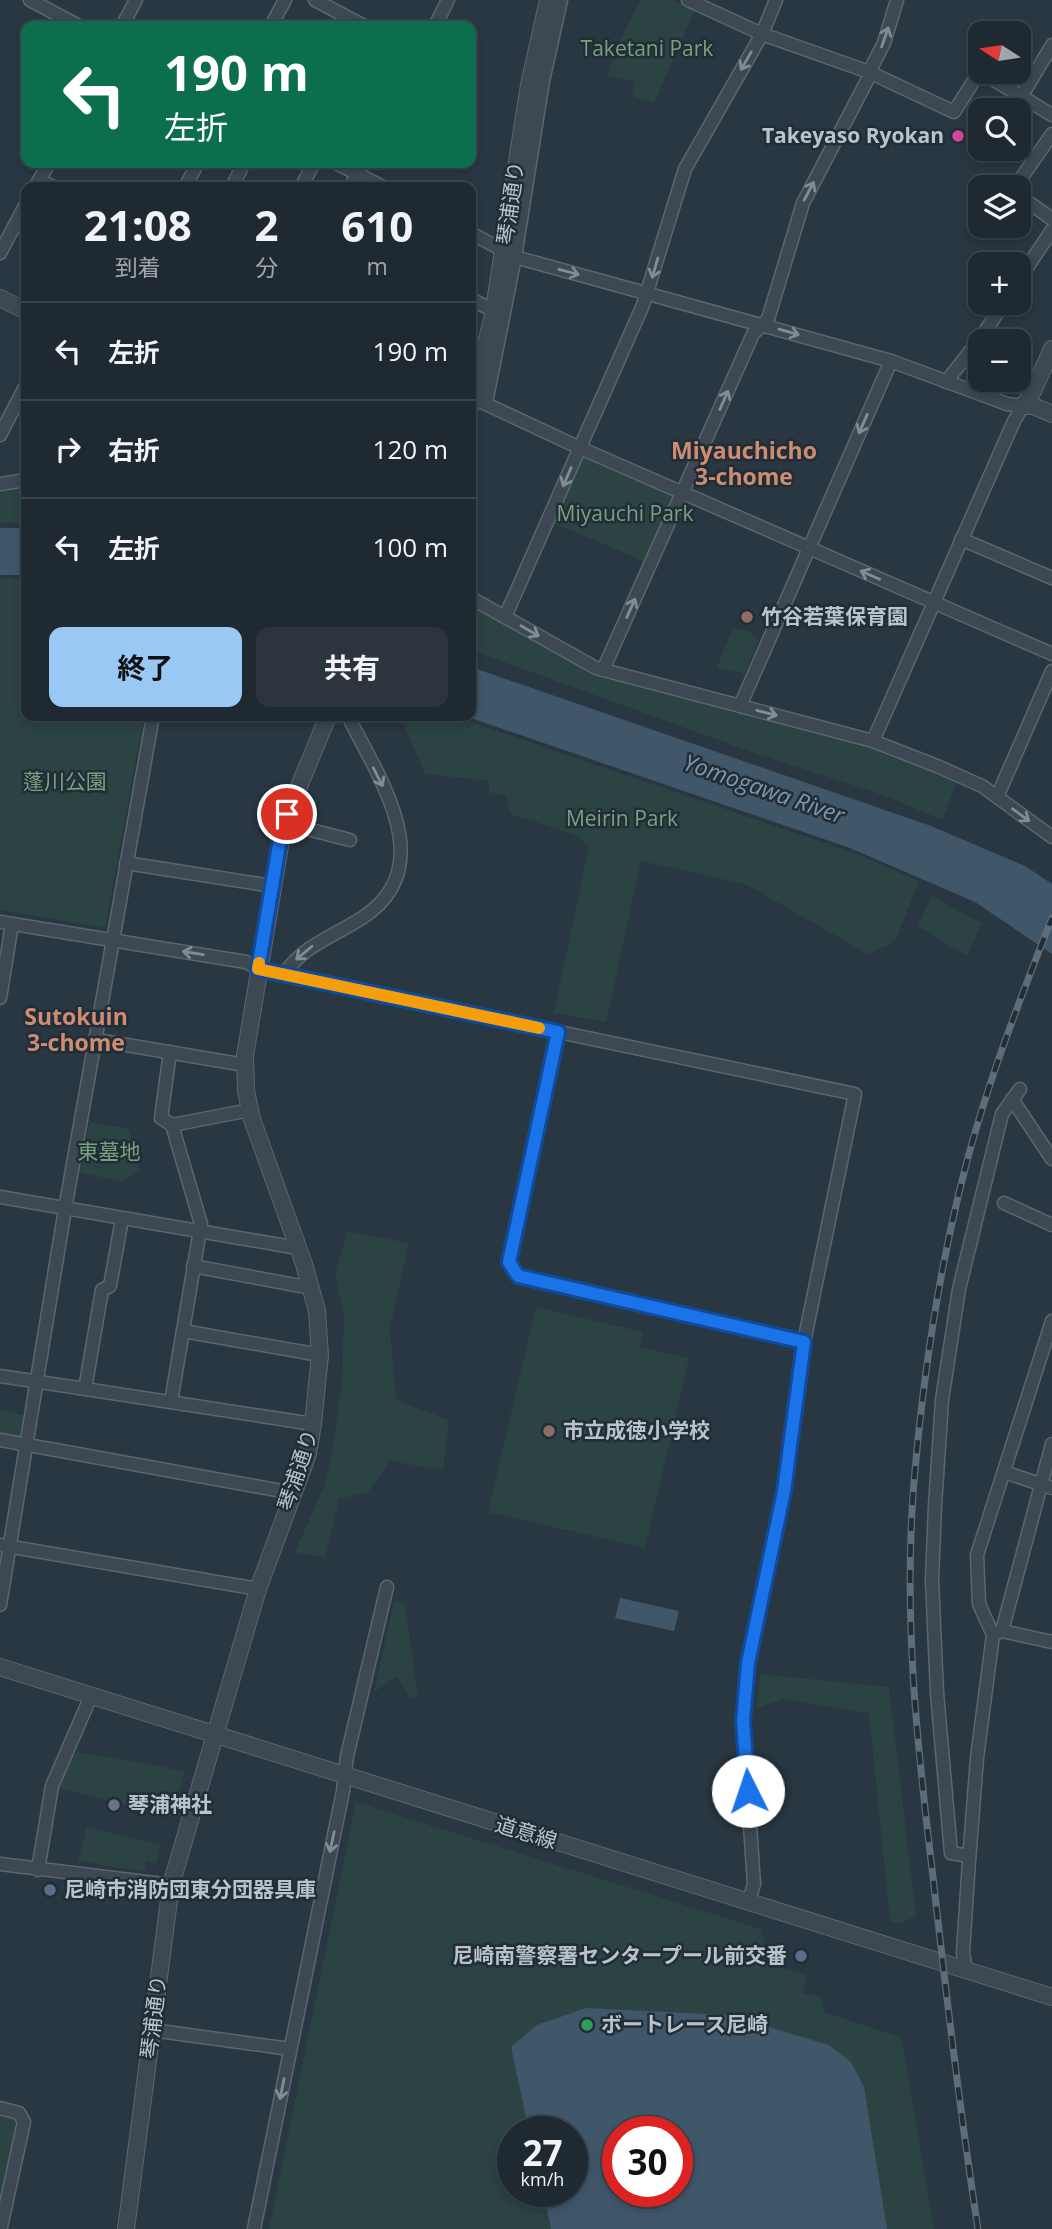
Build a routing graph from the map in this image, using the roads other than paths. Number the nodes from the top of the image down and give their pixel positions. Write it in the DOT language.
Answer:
graph roads {
  1 [pos="30,0"];
  2 [pos="136,0"];
  3 [pos="285,0"];
  4 [pos="314,0"];
  5 [pos="548,0"];
  6 [pos="561,0"];
  7 [pos="688,0"];
  8 [pos="776,0"];
  9 [pos="897,0"];
  10 [pos="445,1"];
  11 [pos="70,21"];
  12 [pos="125,21"];
  13 [pos="274,21"];
  14 [pos="354,21"];
  15 [pos="437,21"];
  16 [pos="762,34"];
  17 [pos="1052,45"];
  18 [pos="870,72"];
  19 [pos="973,84"];
  20 [pos="1001,84"];
  21 [pos="1021,97"];
  22 [pos="1052,115"];
  23 [pos="1052,134"];
  24 [pos="360,168"];
  25 [pos="1023,175"];
  26 [pos="377,182"];
  27 [pos="1031,204"];
  28 [pos="21,213"];
  29 [pos="1052,219"];
  30 [pos="1052,230"];
  31 [pos="476,239"];
  32 [pos="1,249"];
  33 [pos="510,254"];
  34 [pos="1031,262"];
  35 [pos="648,294"];
  36 [pos="0,298"];
  37 [pos="476,302"];
  38 [pos="21,309"];
  39 [pos="494,311"];
  40 [pos="996,315"];
  41 [pos="763,324"];
  42 [pos="1052,349"];
  43 [pos="891,361"];
  44 [pos="946,382"];
  45 [pos="21,395"];
  46 [pos="476,402"];
  47 [pos="1023,405"];
  48 [pos="1052,415"];
  49 [pos="0,435"];
  50 [pos="580,448"];
  51 [pos="21,481"];
  52 [pos="0,484"];
  53 [pos="683,493"];
  54 [pos="961,539"];
  55 [pos="809,548"];
  56 [pos="1052,578"];
  57 [pos="476,601"];
  58 [pos="933,602"];
  59 [pos="505,617"];
  60 [pos="1052,654"];
  61 [pos="603,670"];
  62 [pos="1052,671"];
  63 [pos="740,706"];
  64 [pos="152,721"];
  65 [pos="326,721"];
  66 [pos="350,721"];
  67 [pos="873,741"];
  68 [pos="997,797"];
  69 [pos="284,823"];
  70 [pos="1052,837"];
  71 [pos="350,840"];
  72 [pos="127,863"];
  73 [pos="272,887"];
  74 [pos="6,923"];
  75 [pos="113,940"];
  76 [pos="258,969"];
  77 [pos="284,974"];
  78 [pos="0,998"];
  79 [pos="558,1032"];
  80 [pos="97,1040"];
  81 [pos="170,1052"];
  82 [pos="245,1065"];
  83 [pos="250,1110"];
  84 [pos="172,1125"];
  85 [pos="1052,1158"];
  86 [pos="0,1197"];
  87 [pos="1004,1203"];
  88 [pos="65,1209"];
  89 [pos="122,1219"];
  90 [pos="1052,1225"];
  91 [pos="199,1232"];
  92 [pos="298,1248"];
  93 [pos="193,1266"];
  94 [pos="312,1289"];
  95 [pos="1052,1321"];
  96 [pos="183,1331"];
  97 [pos="804,1342"];
  98 [pos="320,1355"];
  99 [pos="0,1376"];
  100 [pos="37,1382"];
  101 [pos="85,1390"];
  102 [pos="171,1402"];
  103 [pos="313,1424"];
  104 [pos="0,1440"];
  105 [pos="25,1444"];
  106 [pos="1052,1444"];
  107 [pos="1004,1472"];
  108 [pos="1047,1486"];
  109 [pos="293,1493"];
  110 [pos="4,1546"];
  111 [pos="387,1587"];
  112 [pos="257,1589"];
  113 [pos="0,1605"];
  114 [pos="998,1633"];
  115 [pos="1052,1642"];
  116 [pos="0,1667"];
  117 [pos="91,1696"];
  118 [pos="214,1734"];
  119 [pos="344,1774"];
  120 [pos="969,1856"];
  121 [pos="0,1864"];
  122 [pos="38,1870"];
  123 [pos="172,1885"];
  124 [pos="749,1901"];
  125 [pos="967,1971"];
  126 [pos="1052,1997"];
  127 [pos="152,2030"];
  128 [pos="290,2049"];
  129 [pos="0,2108"];
  130 [pos="0,2227"];
  131 [pos="7,2229"];
  132 [pos="127,2229"];
  133 [pos="254,2229"];
  1 -- 11 [label="street"];
  2 -- 12 [label="street"];
  3 -- 13 [label="street"];
  4 -- 14 [label="street"];
  5 -- 33 [label="street, 琴浦通り"];
  6 -- 33 [label="street"];
  7 -- 16 [label="street"];
  8 -- 16 [label="street"];
  18 -- 9 [label="street, one-way"];
  10 -- 15 [label="street"];
  16 -- 18 [label="street"];
  16 -- 35 [label="street, one-way"];
  17 -- 21 [label="street"];
  18 -- 19 [label="street"];
  41 -- 18 [label="street, one-way"];
  20 -- 21 [label="street"];
  21 -- 22 [label="street"];
  23 -- 25 [label="street"];
  24 -- 26 [label="street"];
  27 -- 29 [label="street"];
  28 -- 32 [label="street"];
  30 -- 34 [label="street"];
  31 -- 33 [label="street"];
  33 -- 35 [label="street, one-way"];
  33 -- 39 [label="street, 琴浦通り"];
  33 -- 46 [label="street"];
  35 -- 41 [label="street"];
  35 -- 50 [label="street"];
  36 -- 38 [label="street"];
  37 -- 39 [label="street"];
  39 -- 46 [label="street, 琴浦通り"];
  40 -- 44 [label="street"];
  41 -- 43 [label="street, one-way"];
  53 -- 41 [label="street, one-way"];
  42 -- 47 [label="street"];
  43 -- 44 [label="street"];
  43 -- 55 [label="street, one-way"];
  44 -- 47 [label="street"];
  45 -- 49 [label="street"];
  46 -- 50 [label="street"];
  47 -- 48 [label="street"];
  47 -- 54 [label="street"];
  50 -- 53 [label="street"];
  50 -- 59 [label="street, one-way"];
  51 -- 52 [label="street"];
  53 -- 55 [label="street"];
  61 -- 53 [label="street, one-way"];
  54 -- 56 [label="street"];
  54 -- 58 [label="street"];
  58 -- 55 [label="street, one-way"];
  55 -- 63 [label="street"];
  57 -- 59 [label="street"];
  58 -- 60 [label="street"];
  58 -- 67 [label="street"];
  59 -- 61 [label="street, one-way"];
  61 -- 63 [label="street"];
  62 -- 68 [label="street"];
  63 -- 67 [label="street, one-way"];
  64 -- 72 [label="street"];
  65 -- 69 [label="street, 琴浦通り"];
  66 -- 77 [label="street, one-way"];
  67 -- 68 [label="street"];
  68 -- 70 [label="street, one-way"];
  69 -- 71 [label="street"];
  69 -- 73 [label="street, 琴浦通り"];
  72 -- 73 [label="street"];
  72 -- 75 [label="street"];
  73 -- 76 [label="street, 琴浦通り"];
  74 -- 75 [label="street"];
  74 -- 78 [label="street"];
  76 -- 75 [label="street, one-way"];
  75 -- 80 [label="street"];
  76 -- 77 [label="street"];
  76 -- 82 [label="street, 琴浦通り"];
  77 -- 79 [label="street"];
  79 -- 97 [label="street"];
  79 -- 97 [label="street"];
  80 -- 81 [label="street"];
  80 -- 88 [label="street"];
  81 -- 82 [label="street"];
  81 -- 84 [label="street"];
  82 -- 83 [label="street, 琴浦通り"];
  83 -- 84 [label="street"];
  83 -- 92 [label="street, 琴浦通り"];
  84 -- 91 [label="street"];
  85 -- 120 [label="street"];
  86 -- 88 [label="street"];
  87 -- 90 [label="street"];
  88 -- 89 [label="street"];
  88 -- 100 [label="street"];
  89 -- 91 [label="street"];
  89 -- 101 [label="street"];
  91 -- 92 [label="street"];
  91 -- 93 [label="street"];
  92 -- 94 [label="street, 琴浦通り"];
  93 -- 94 [label="street"];
  93 -- 96 [label="street"];
  94 -- 98 [label="street, 琴浦通り"];
  95 -- 107 [label="street"];
  96 -- 98 [label="street"];
  96 -- 102 [label="street"];
  97 -- 124 [label="street"];
  98 -- 103 [label="street, 琴浦通り"];
  99 -- 100 [label="street"];
  100 -- 101 [label="street"];
  100 -- 105 [label="street"];
  101 -- 102 [label="street"];
  102 -- 103 [label="street"];
  103 -- 109 [label="street, 琴浦通り"];
  104 -- 105 [label="street"];
  105 -- 109 [label="street"];
  105 -- 110 [label="street"];
  106 -- 108 [label="street"];
  107 -- 108 [label="street"];
  107 -- 114 [label="street"];
  108 -- 114 [label="street"];
  109 -- 112 [label="street, 琴浦通り"];
  110 -- 112 [label="street"];
  110 -- 113 [label="street"];
  111 -- 119 [label="street"];
  112 -- 118 [label="street, 琴浦通り"];
  114 -- 115 [label="street"];
  114 -- 120 [label="street"];
  116 -- 117 [label="street, 道意線"];
  117 -- 118 [label="street, 道意線"];
  117 -- 122 [label="street"];
  118 -- 119 [label="street, 道意線"];
  118 -- 123 [label="street, 琴浦通り"];
  119 -- 124 [label="street, 道意線"];
  119 -- 128 [label="street, one-way"];
  120 -- 125 [label="street"];
  121 -- 122 [label="street"];
  122 -- 123 [label="street"];
  123 -- 127 [label="street, 琴浦通り"];
  124 -- 125 [label="street, 道意線"];
  125 -- 126 [label="street, 道意線"];
  127 -- 128 [label="street"];
  127 -- 132 [label="street, 琴浦通り"];
  128 -- 133 [label="street, one-way"];
  129 -- 130 [label="street"];
  130 -- 131 [label="street"];
}
